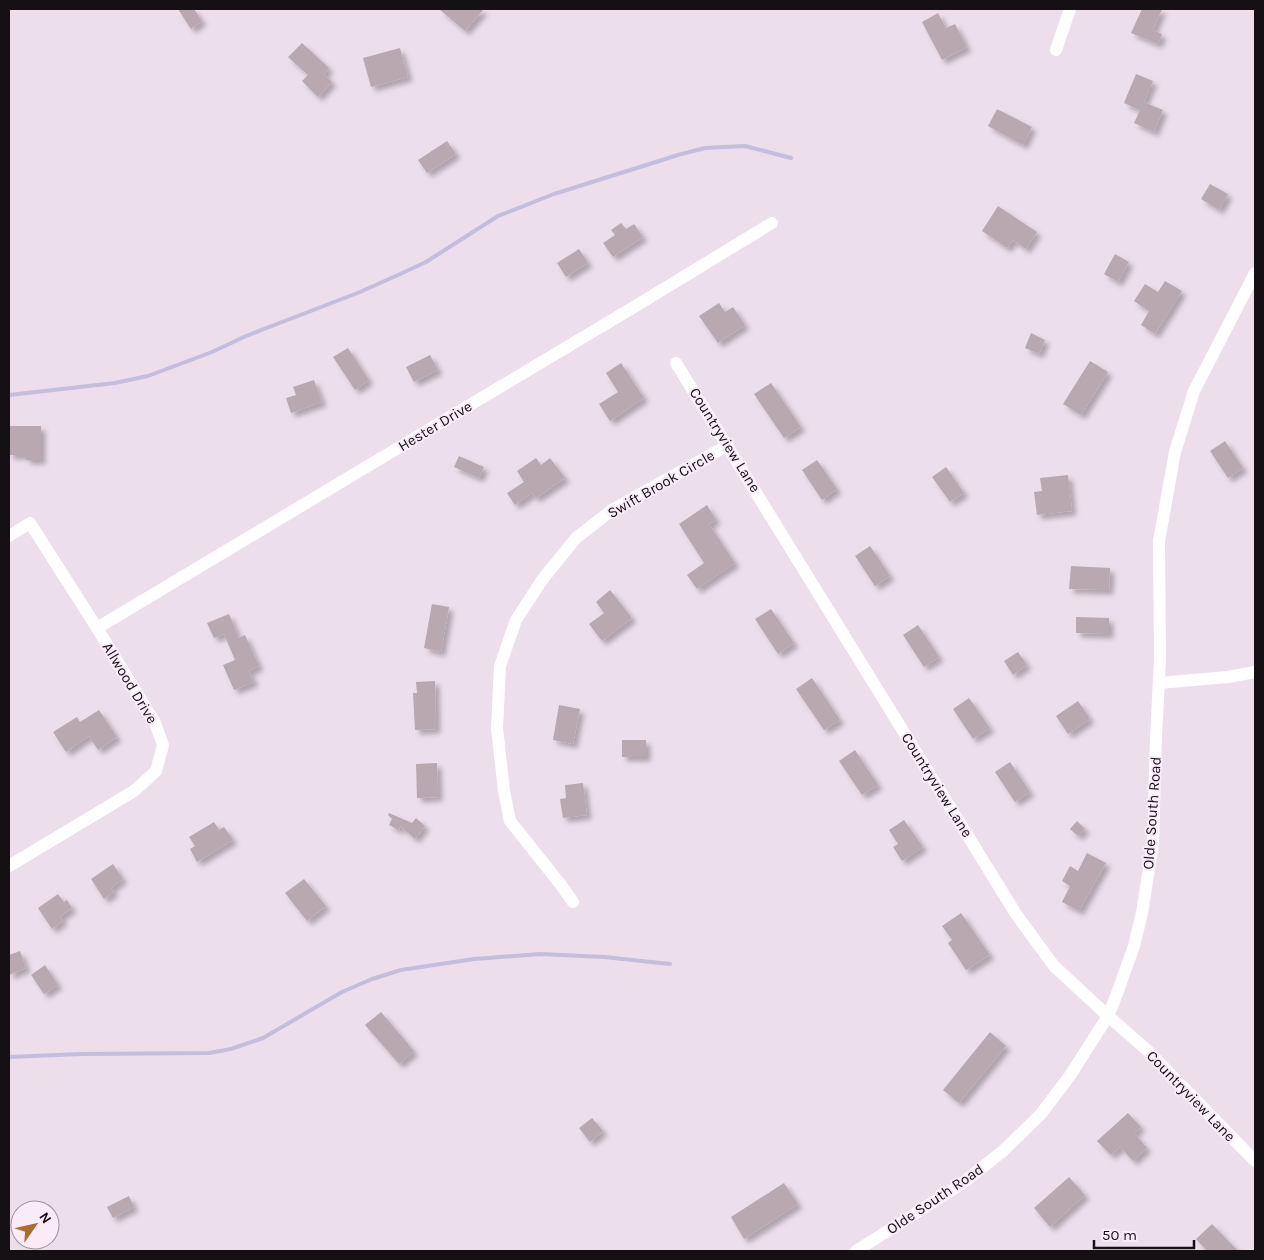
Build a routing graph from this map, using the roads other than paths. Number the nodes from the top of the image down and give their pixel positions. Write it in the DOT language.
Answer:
graph roads {
  1 [pos="1070,9"];
  2 [pos="1056,50"];
  3 [pos="772,223"];
  4 [pos="1255,273"];
  5 [pos="676,363"];
  6 [pos="728,445"];
  7 [pos="9,536"];
  8 [pos="98,628"];
  9 [pos="1255,672"];
  10 [pos="1159,683"];
  11 [pos="9,866"];
  12 [pos="573,902"];
  13 [pos="1108,1016"];
  14 [pos="1255,1162"];
  15 [pos="856,1251"];
  1 -- 2 [label="street"];
  3 -- 8 [label="street, Hester Drive"];
  4 -- 10 [label="street, Olde South Road"];
  5 -- 6 [label="street, Countryview Lane"];
  6 -- 12 [label="street, Swift Brook Circle"];
  6 -- 13 [label="street, Countryview Lane"];
  7 -- 8 [label="street, Allwood Drive"];
  8 -- 11 [label="street, Allwood Drive"];
  9 -- 10 [label="street"];
  10 -- 13 [label="street, Olde South Road"];
  13 -- 14 [label="street, Countryview Lane"];
  13 -- 15 [label="street, Olde South Road"];
}
